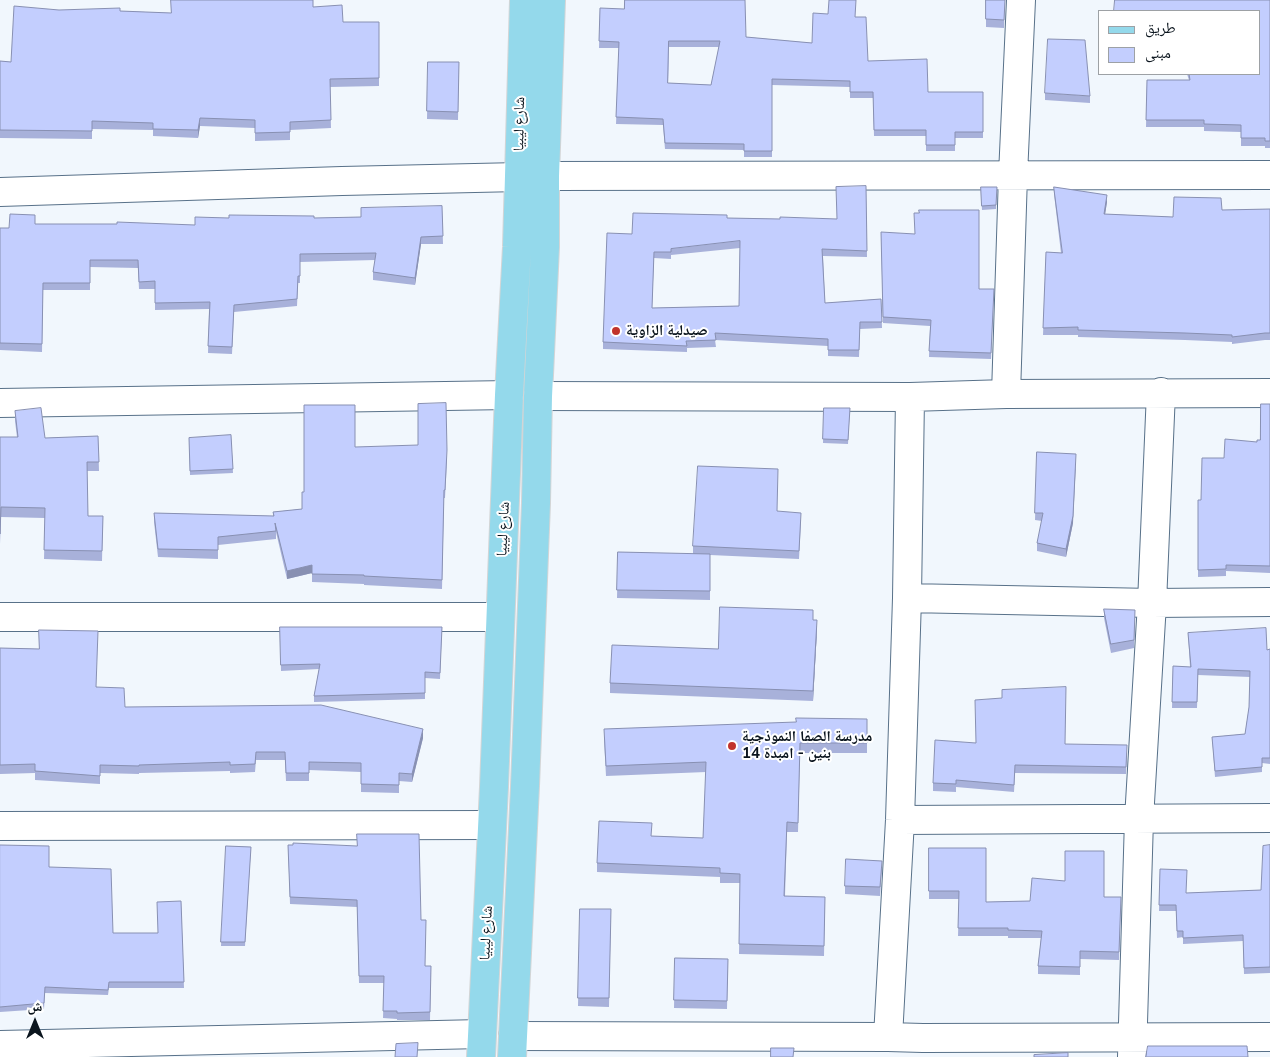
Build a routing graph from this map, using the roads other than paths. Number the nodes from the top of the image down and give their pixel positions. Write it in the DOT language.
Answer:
graph roads {
  1 [pos="524,0"];
  2 [pos="551,0"];
  3 [pos="1021,0"];
  4 [pos="1013,174"];
  5 [pos="1270,174"];
  6 [pos="532,176"];
  7 [pos="0,192"];
  8 [pos="517,247"];
  9 [pos="545,247"];
  10 [pos="1161,392"];
  11 [pos="1270,393"];
  12 [pos="1006,394"];
  13 [pos="509,395"];
  14 [pos="538,396"];
  15 [pos="910,397"];
  16 [pos="0,403"];
  17 [pos="907,598"];
  18 [pos="1270,602"];
  19 [pos="1152,603"];
  20 [pos="0,617"];
  21 [pos="500,617"];
  22 [pos="525,786"];
  23 [pos="494,787"];
  24 [pos="1270,818"];
  25 [pos="1139,819"];
  26 [pos="900,820"];
  27 [pos="492,825"];
  28 [pos="0,826"];
  29 [pos="888,1036"];
  30 [pos="1270,1037"];
  31 [pos="0,1044"];
  32 [pos="481,1045"];
  33 [pos="512,1046"];
  34 [pos="1132,1047"];
  35 [pos="923,1048"];
  1 -- 6 [label="main road, شارع ليبيا"];
  2 -- 6 [label="main road, شارع ليبيا"];
  3 -- 4 [label="street"];
  4 -- 5 [label="street"];
  4 -- 6 [label="street"];
  4 -- 12 [label="street"];
  6 -- 7 [label="street"];
  6 -- 8 [label="main road, شارع ليبيا"];
  6 -- 9 [label="main road, شارع ليبيا"];
  8 -- 9 [label="main road"];
  8 -- 13 [label="main road, شارع ليبيا"];
  9 -- 14 [label="main road, شارع ليبيا"];
  10 -- 11 [label="street"];
  10 -- 12 [label="street"];
  10 -- 19 [label="street"];
  12 -- 15 [label="street"];
  13 -- 16 [label="street"];
  13 -- 21 [label="main road, شارع ليبيا"];
  14 -- 15 [label="street"];
  14 -- 22 [label="main road, شارع ليبيا"];
  15 -- 17 [label="street"];
  17 -- 19 [label="street"];
  17 -- 26 [label="street"];
  18 -- 19 [label="street"];
  19 -- 25 [label="street"];
  20 -- 21 [label="street"];
  21 -- 23 [label="main road, شارع ليبيا"];
  22 -- 23 [label="main road"];
  22 -- 33 [label="main road, شارع ليبيا"];
  23 -- 27 [label="main road, شارع ليبيا"];
  24 -- 25 [label="street"];
  25 -- 26 [label="street"];
  25 -- 34 [label="street"];
  26 -- 29 [label="street"];
  27 -- 28 [label="street"];
  27 -- 32 [label="main road, شارع ليبيا"];
  29 -- 33 [label="street"];
  29 -- 35 [label="street"];
  30 -- 34 [label="street"];
  31 -- 32 [label="street"];
  34 -- 35 [label="street"];
}
